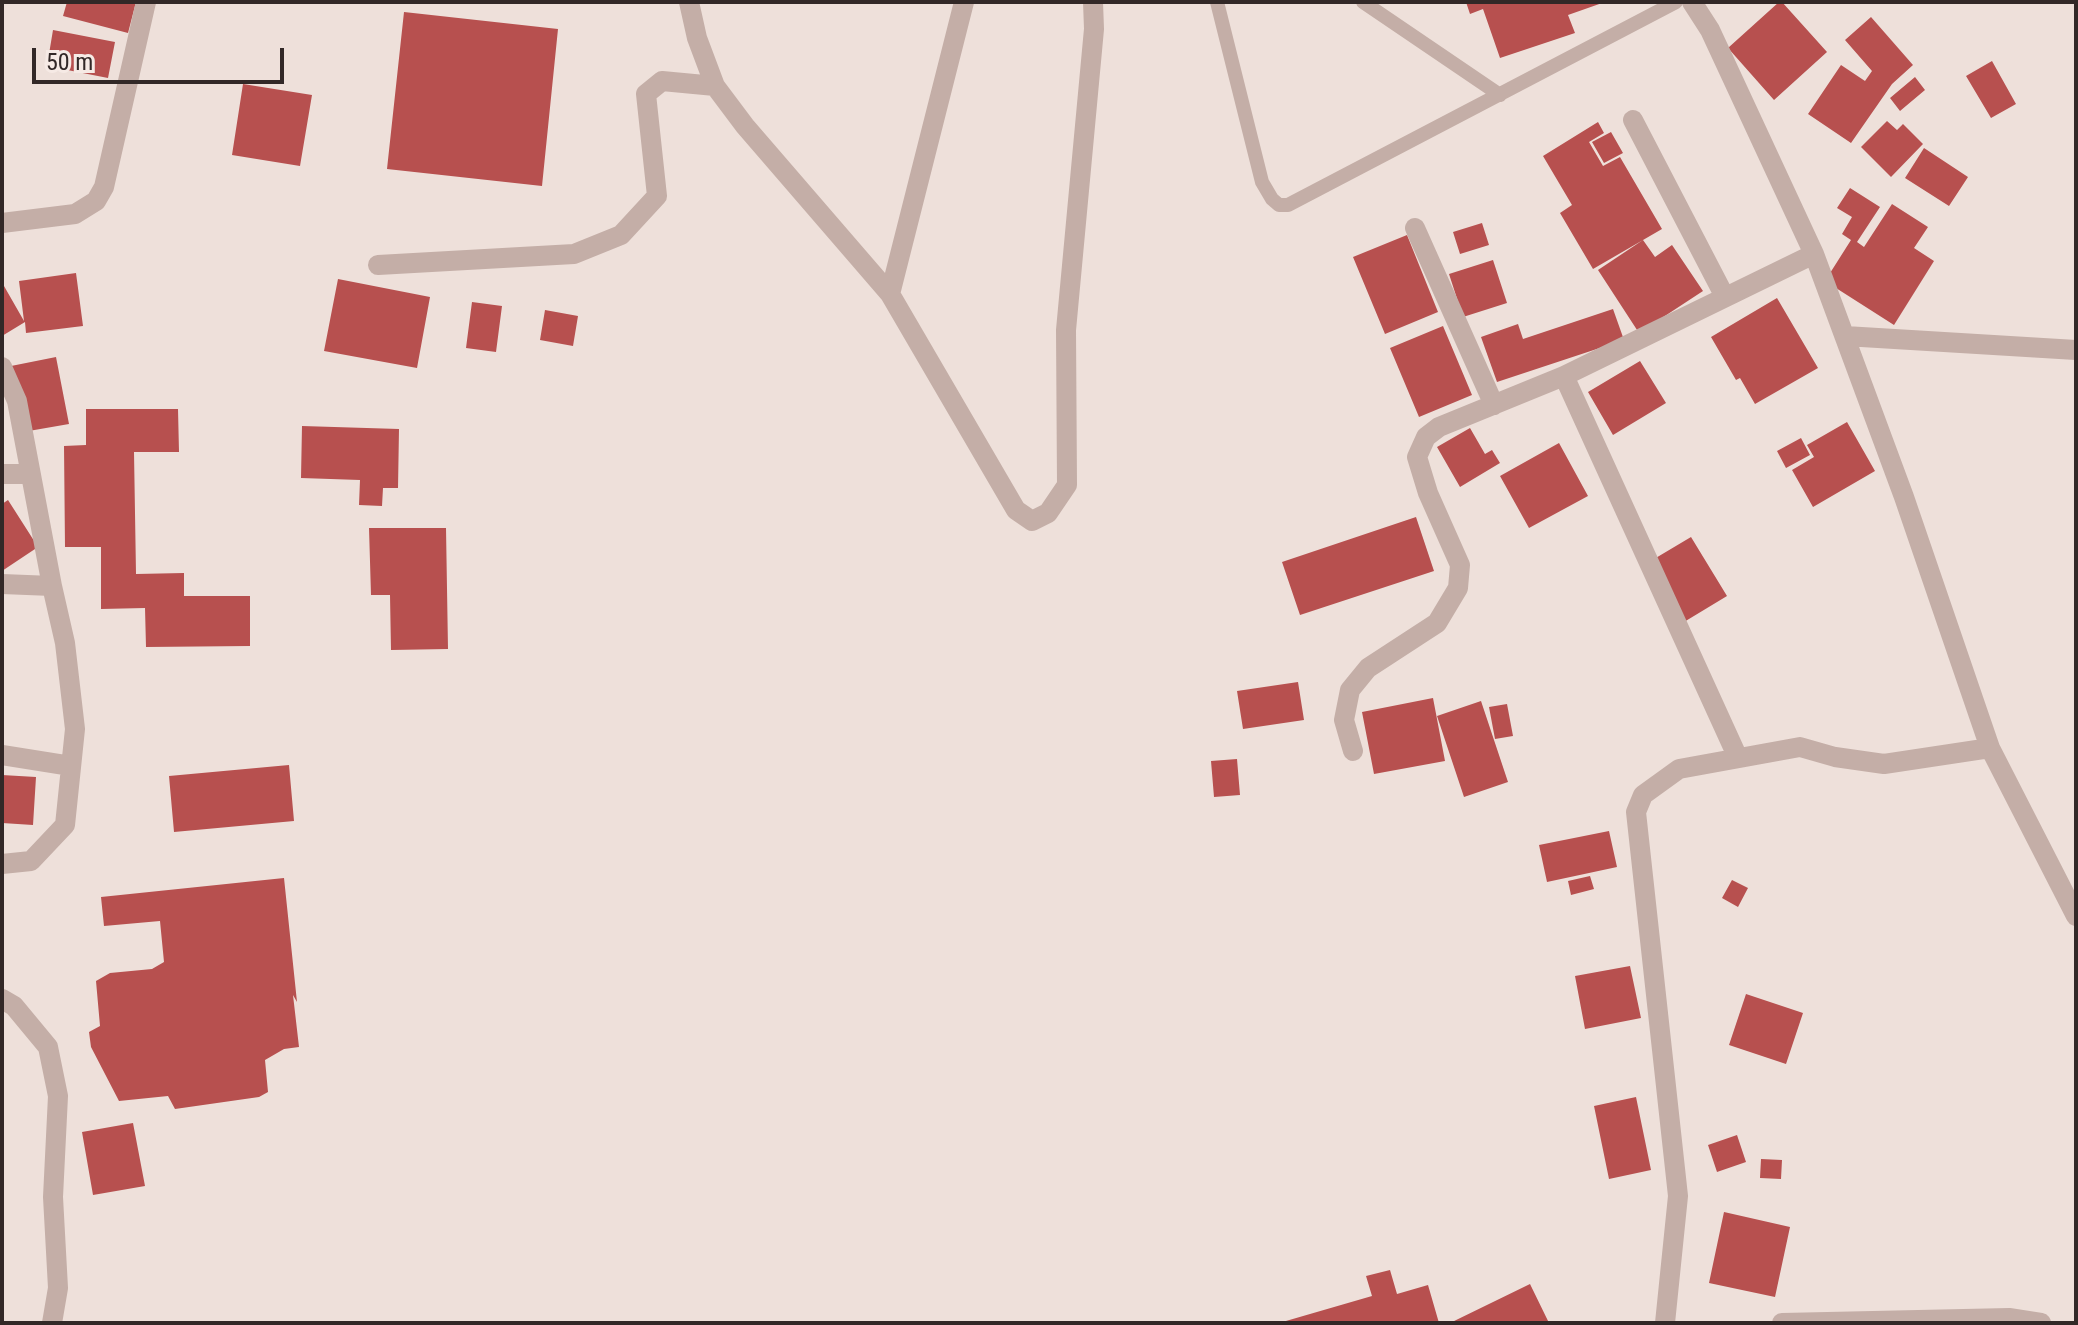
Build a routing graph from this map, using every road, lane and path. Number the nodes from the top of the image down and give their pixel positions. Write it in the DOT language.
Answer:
graph roads {
  1 [pos="146,2"];
  2 [pos="689,2"];
  3 [pos="964,2"];
  4 [pos="1093,2"];
  5 [pos="1217,2"];
  6 [pos="1363,2"];
  7 [pos="1676,2"];
  8 [pos="1692,2"];
  9 [pos="715,86"];
  10 [pos="1500,95"];
  11 [pos="1633,120"];
  12 [pos="2,223"];
  13 [pos="1415,228"];
  14 [pos="1814,254"];
  15 [pos="378,265"];
  16 [pos="890,294"];
  17 [pos="1725,297"];
  18 [pos="1845,336"];
  19 [pos="2076,350"];
  20 [pos="2,367"];
  21 [pos="1564,376"];
  22 [pos="1494,405"];
  23 [pos="2,474"];
  24 [pos="31,474"];
  25 [pos="2,584"];
  26 [pos="52,586"];
  27 [pos="1990,748"];
  28 [pos="1353,751"];
  29 [pos="2,755"];
  30 [pos="1738,758"];
  31 [pos="71,766"];
  32 [pos="2,864"];
  33 [pos="2076,916"];
  34 [pos="2,999"];
  35 [pos="52,1323"];
  36 [pos="1665,1323"];
  37 [pos="1782,1323"];
  38 [pos="2041,1323"];
  1 -- 12 [label="street"];
  2 -- 9 [label="street"];
  3 -- 16 [label="street"];
  4 -- 16 [label="street"];
  5 -- 10 [label="lane"];
  6 -- 10 [label="lane"];
  7 -- 10 [label="lane"];
  8 -- 14 [label="street"];
  9 -- 15 [label="street"];
  9 -- 16 [label="street"];
  11 -- 17 [label="street"];
  13 -- 22 [label="street"];
  14 -- 17 [label="street"];
  14 -- 18 [label="street"];
  17 -- 21 [label="street"];
  18 -- 19 [label="street"];
  18 -- 27 [label="street"];
  20 -- 24 [label="street"];
  21 -- 22 [label="street"];
  21 -- 30 [label="street"];
  22 -- 28 [label="street"];
  23 -- 24 [label="street"];
  24 -- 26 [label="street"];
  25 -- 26 [label="street"];
  26 -- 31 [label="street"];
  27 -- 30 [label="street"];
  27 -- 33 [label="street"];
  29 -- 31 [label="street"];
  30 -- 36 [label="street"];
  31 -- 32 [label="street"];
  34 -- 35 [label="street"];
  37 -- 38 [label="street"];
}
